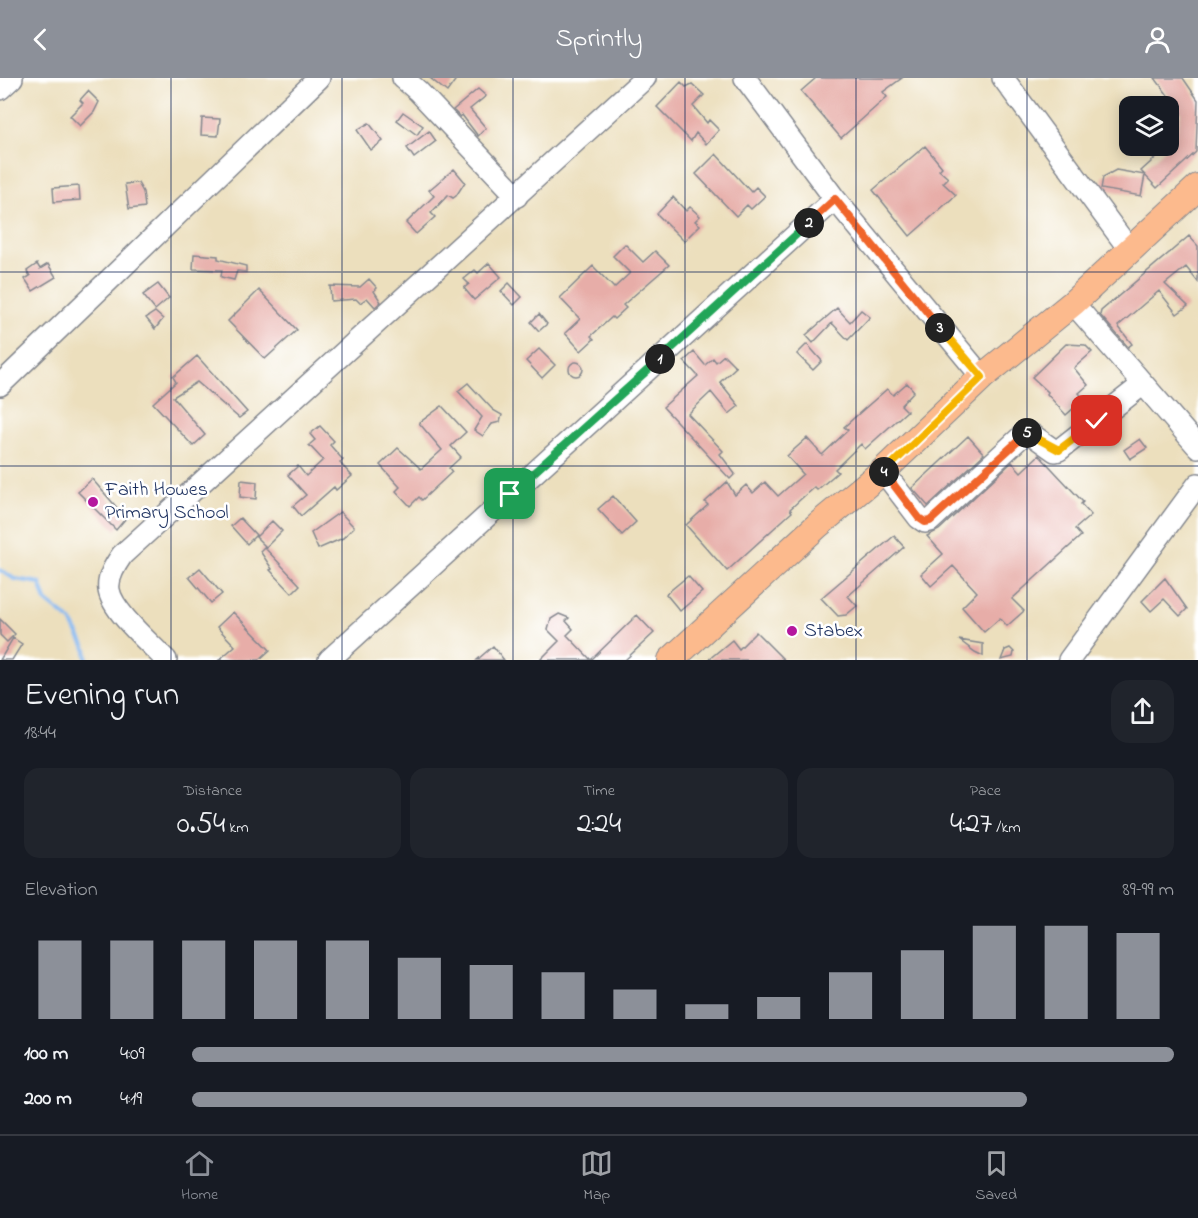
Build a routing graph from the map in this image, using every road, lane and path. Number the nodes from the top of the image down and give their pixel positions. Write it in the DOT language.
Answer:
graph roads {
  1 [pos="12,78"];
  2 [pos="319,78"];
  3 [pos="403,78"];
  4 [pos="645,78"];
  5 [pos="745,78"];
  6 [pos="1003,78"];
  7 [pos="0,89"];
  8 [pos="1198,187"];
  9 [pos="517,196"];
  10 [pos="835,199"];
  11 [pos="1129,249"];
  12 [pos="1073,303"];
  13 [pos="982,377"];
  14 [pos="0,385"];
  15 [pos="1142,385"];
  16 [pos="1198,447"];
  17 [pos="883,471"];
  18 [pos="1198,484"];
  19 [pos="166,660"];
  20 [pos="329,660"];
  21 [pos="670,660"];
  22 [pos="1069,660"];
  1 -- 7 [label="street"];
  2 -- 14 [label="street"];
  3 -- 9 [label="street"];
  4 -- 9 [label="street"];
  5 -- 10 [label="street"];
  6 -- 11 [label="street"];
  8 -- 11 [label="main road"];
  9 -- 19 [label="street"];
  10 -- 13 [label="street"];
  10 -- 20 [label="street"];
  11 -- 12 [label="main road"];
  12 -- 13 [label="main road"];
  12 -- 15 [label="street"];
  13 -- 17 [label="main road"];
  15 -- 16 [label="street"];
  15 -- 17 [label="street"];
  17 -- 21 [label="main road"];
  18 -- 22 [label="street"];
}
